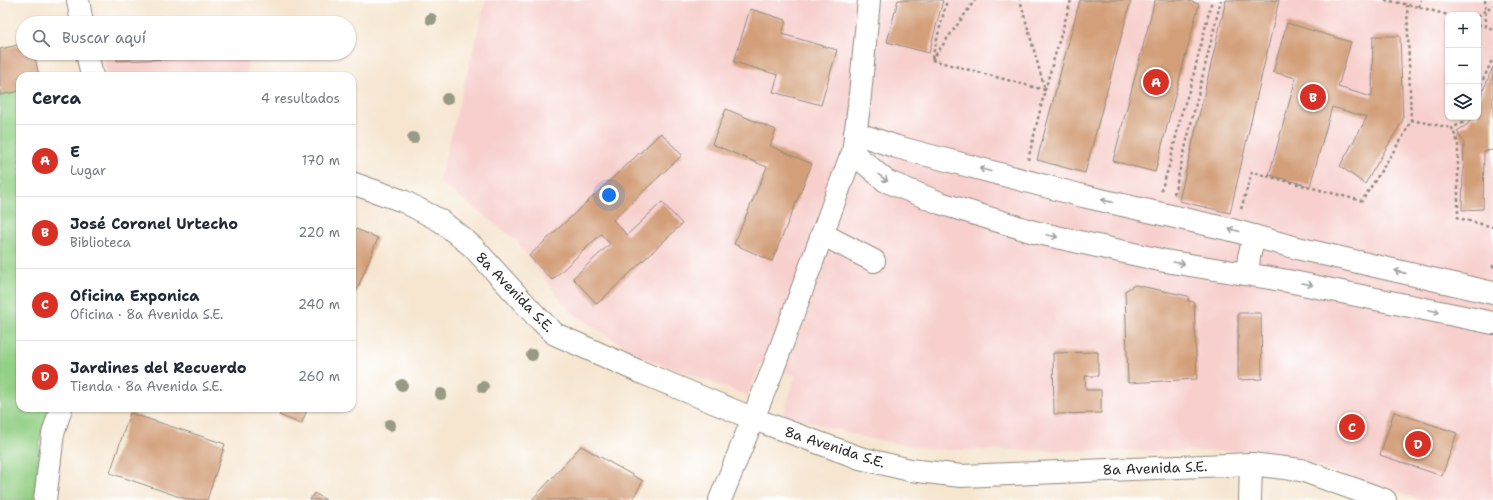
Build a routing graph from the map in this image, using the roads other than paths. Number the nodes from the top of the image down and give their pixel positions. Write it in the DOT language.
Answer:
graph roads {
  1 [pos="78,0"];
  2 [pos="869,0"];
  3 [pos="81,16"];
  4 [pos="89,60"];
  5 [pos="91,72"];
  6 [pos="854,143"];
  7 [pos="356,184"];
  8 [pos="822,234"];
  9 [pos="1254,236"];
  10 [pos="874,261"];
  11 [pos="1247,274"];
  12 [pos="1493,293"];
  13 [pos="1493,323"];
  14 [pos="61,412"];
  15 [pos="754,419"];
  16 [pos="1251,464"];
  17 [pos="45,500"];
  18 [pos="720,500"];
  19 [pos="1250,500"];
  20 [pos="1385,500"];
  1 -- 3 [label="street"];
  2 -- 6 [label="street"];
  4 -- 5 [label="street"];
  6 -- 8 [label="street"];
  9 -- 6 [label="street, one-way"];
  6 -- 11 [label="street, one-way"];
  7 -- 15 [label="street, 8a Avenida S.E."];
  8 -- 10 [label="street"];
  8 -- 15 [label="street"];
  9 -- 11 [label="street"];
  12 -- 9 [label="street, one-way"];
  11 -- 13 [label="street, one-way"];
  14 -- 17 [label="street"];
  15 -- 16 [label="street, 8a Avenida S.E."];
  15 -- 18 [label="street"];
  16 -- 19 [label="street"];
  16 -- 20 [label="street, 8a Avenida S.E."];
}
